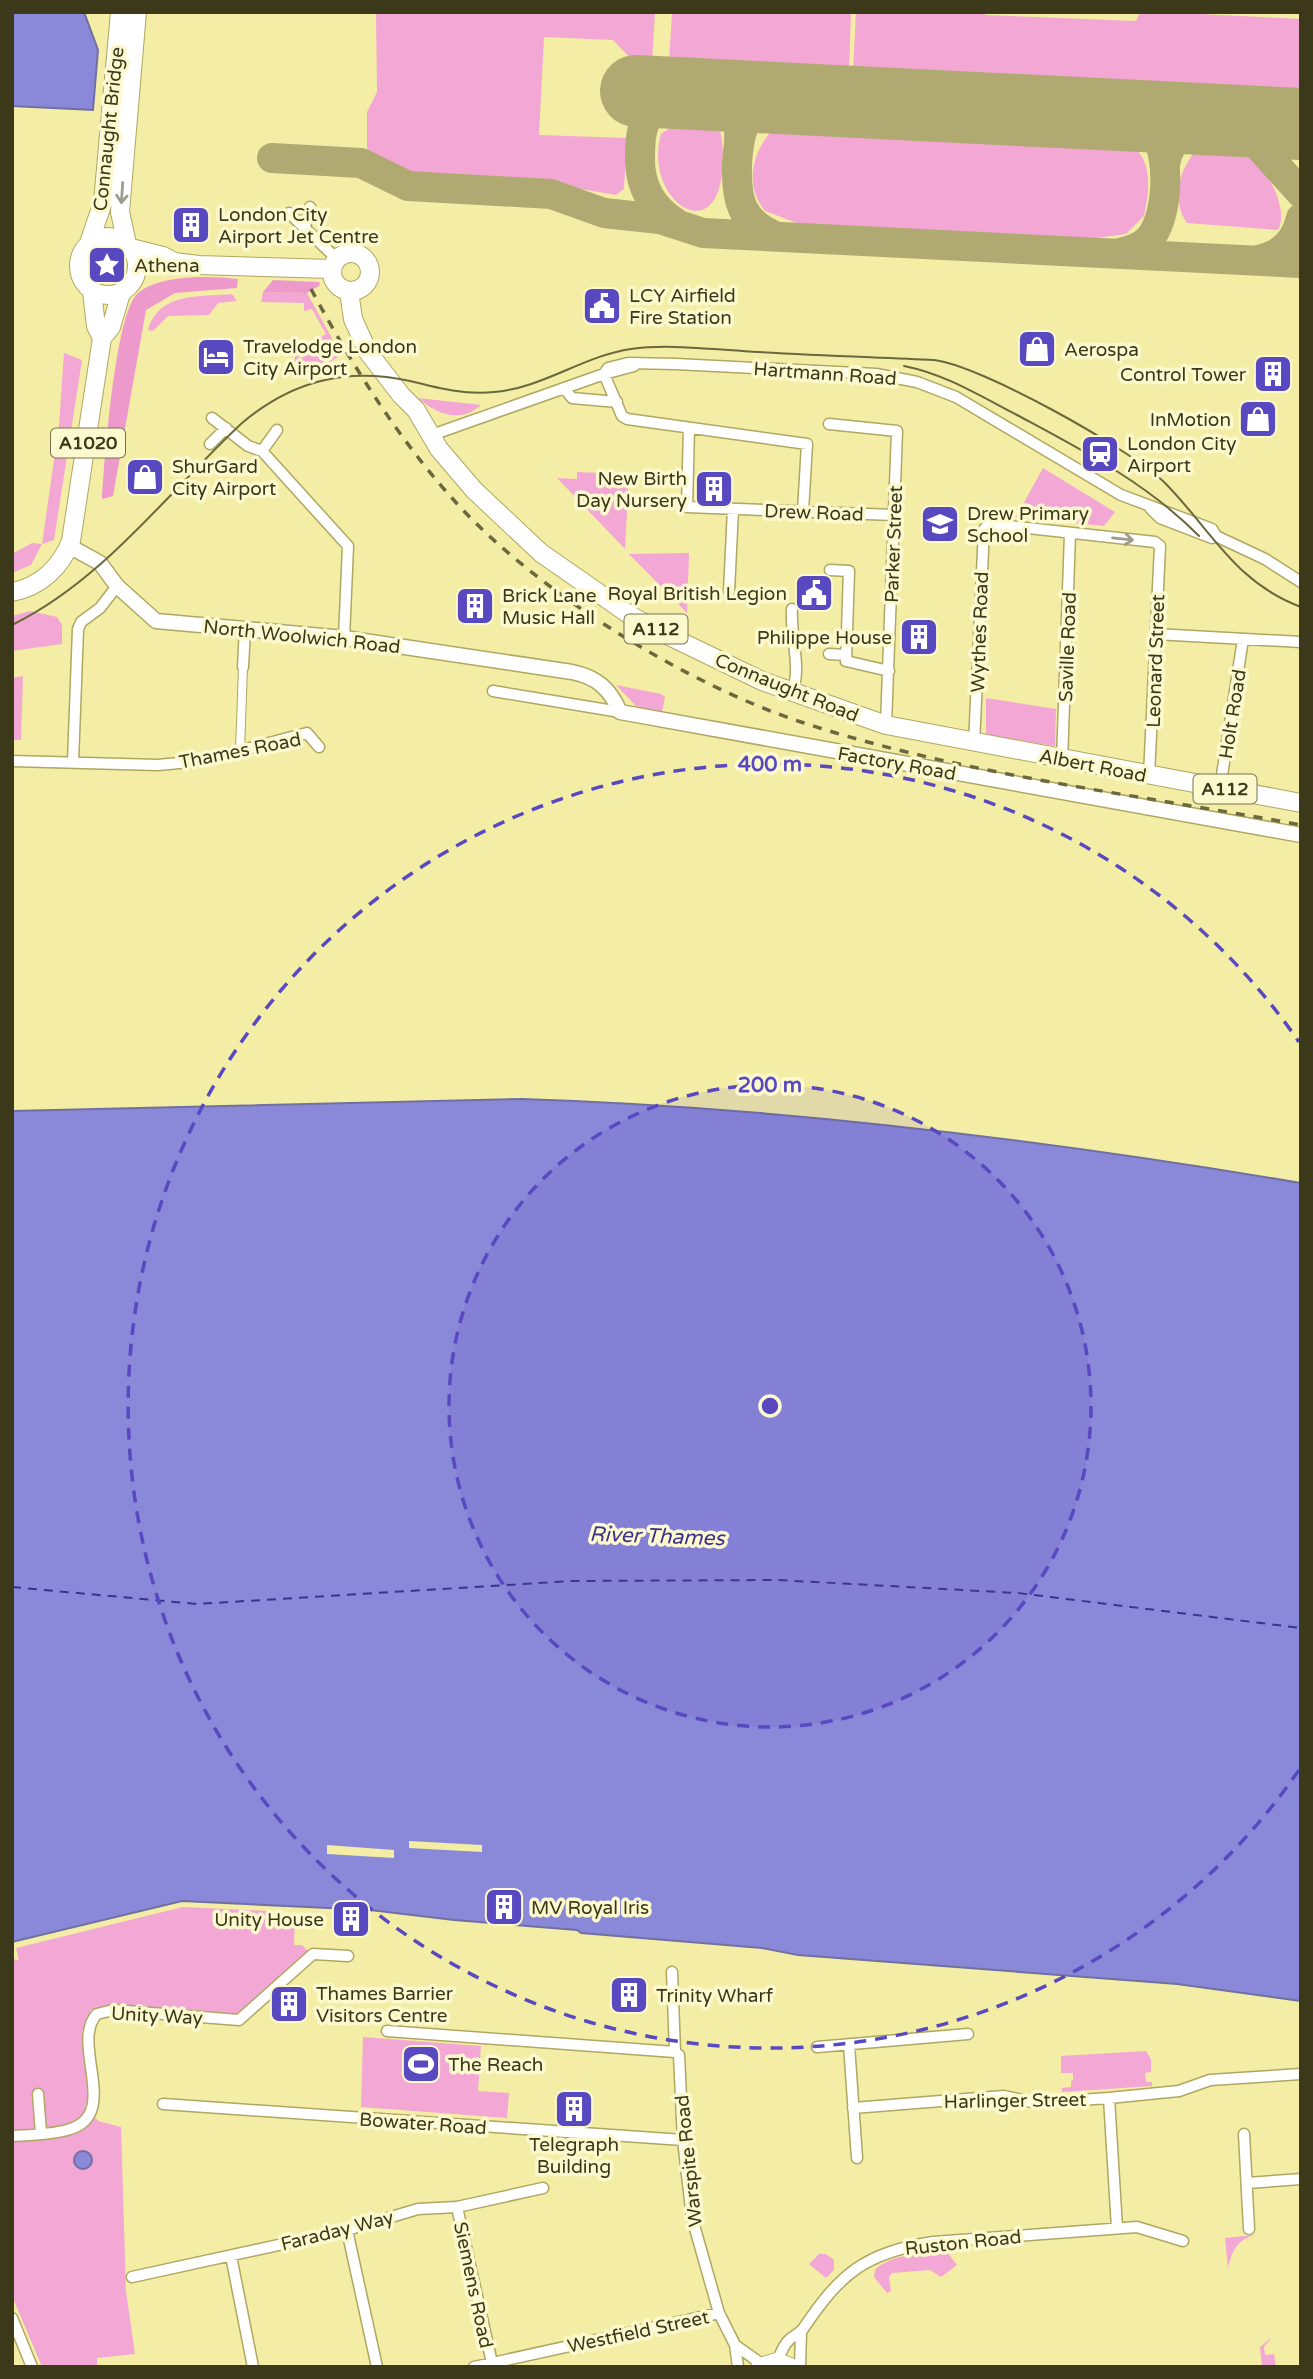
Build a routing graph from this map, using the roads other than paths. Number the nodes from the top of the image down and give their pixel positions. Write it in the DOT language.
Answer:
graph roads {
  1 [pos="120,12"];
  2 [pos="136,12"];
  3 [pos="118,141"];
  4 [pos="310,207"];
  5 [pos="289,213"];
  6 [pos="303,226"];
  7 [pos="89,243"];
  8 [pos="129,246"];
  9 [pos="174,262"];
  10 [pos="335,264"];
  11 [pos="136,275"];
  12 [pos="349,291"];
  13 [pos="92,292"];
  14 [pos="121,293"];
  15 [pos="102,338"];
  16 [pos="604,374"];
  17 [pos="564,388"];
  18 [pos="611,389"];
  19 [pos="598,399"];
  20 [pos="617,402"];
  21 [pos="212,418"];
  22 [pos="829,424"];
  23 [pos="226,428"];
  24 [pos="689,428"];
  25 [pos="277,430"];
  26 [pos="429,436"];
  27 [pos="210,444"];
  28 [pos="262,451"];
  29 [pos="733,509"];
  30 [pos="803,511"];
  31 [pos="894,515"];
  32 [pos="1070,534"];
  33 [pos="69,546"];
  34 [pos="830,570"];
  35 [pos="1301,582"];
  36 [pos="117,586"];
  37 [pos="729,591"];
  38 [pos="12,592"];
  39 [pos="792,610"];
  40 [pos="245,628"];
  41 [pos="1155,634"];
  42 [pos="344,638"];
  43 [pos="1243,639"];
  44 [pos="1301,642"];
  45 [pos="829,654"];
  46 [pos="846,655"];
  47 [pos="243,667"];
  48 [pos="888,671"];
  49 [pos="493,691"];
  50 [pos="792,693"];
  51 [pos="620,712"];
  52 [pos="886,725"];
  53 [pos="974,744"];
  54 [pos="319,747"];
  55 [pos="240,750"];
  56 [pos="1062,760"];
  57 [pos="12,761"];
  58 [pos="73,762"];
  59 [pos="1149,776"];
  60 [pos="1220,788"];
  61 [pos="1301,803"];
  62 [pos="1301,835"];
  63 [pos="348,1956"];
  64 [pos="672,1972"];
  65 [pos="387,2031"];
  66 [pos="968,2034"];
  67 [pos="849,2045"];
  68 [pos="817,2047"];
  69 [pos="675,2052"];
  70 [pos="1301,2074"];
  71 [pos="38,2094"];
  72 [pos="1109,2098"];
  73 [pos="163,2104"];
  74 [pos="853,2108"];
  75 [pos="41,2133"];
  76 [pos="1244,2134"];
  77 [pos="12,2136"];
  78 [pos="683,2140"];
  79 [pos="857,2158"];
  80 [pos="1301,2179"];
  81 [pos="1247,2183"];
  82 [pos="543,2188"];
  83 [pos="457,2207"];
  84 [pos="1117,2228"];
  85 [pos="1249,2229"];
  86 [pos="347,2230"];
  87 [pos="1183,2241"];
  88 [pos="231,2256"];
  89 [pos="132,2277"];
  90 [pos="719,2314"];
  91 [pos="12,2318"];
  92 [pos="802,2331"];
  93 [pos="735,2345"];
  94 [pos="492,2363"];
  95 [pos="772,2365"];
  96 [pos="32,2367"];
  97 [pos="253,2367"];
  98 [pos="377,2367"];
  99 [pos="474,2367"];
  100 [pos="738,2367"];
  101 [pos="800,2367"];
  1 -- 3 [label="main road, Connaught Bridge / A1020"];
  2 -- 3 [label="main road, Connaught Bridge / A1020"];
  3 -- 7 [label="main road, Connaught Bridge / A1020"];
  3 -- 8 [label="main road, Connaught Bridge / A1020, one-way"];
  4 -- 6 [label="street"];
  5 -- 6 [label="street, Connaught Road"];
  6 -- 10 [label="street, Connaught Road"];
  7 -- 8 [label="main road"];
  7 -- 13 [label="main road, A1020"];
  8 -- 9 [label="main road"];
  8 -- 11 [label="main road, A1020"];
  9 -- 10 [label="main road"];
  9 -- 11 [label="main road"];
  10 -- 12 [label="main road, Connaught Road / A112"];
  10 -- 12 [label="main road"];
  11 -- 14 [label="main road, A1020"];
  12 -- 26 [label="main road, Connaught Road / A112"];
  13 -- 14 [label="main road"];
  13 -- 15 [label="main road, A1020"];
  14 -- 15 [label="main road, A1020"];
  15 -- 33 [label="main road, A1020"];
  16 -- 17 [label="street, Hartmann Road"];
  16 -- 18 [label="street"];
  16 -- 35 [label="street, Hartmann Road"];
  17 -- 19 [label="street"];
  17 -- 26 [label="street, Hartmann Road"];
  18 -- 19 [label="street"];
  18 -- 20 [label="street"];
  19 -- 20 [label="street"];
  20 -- 24 [label="street"];
  21 -- 23 [label="street"];
  22 -- 31 [label="street, Parker Street"];
  23 -- 27 [label="street"];
  23 -- 28 [label="street"];
  24 -- 29 [label="street, Drew Road"];
  24 -- 30 [label="street"];
  25 -- 28 [label="street"];
  26 -- 50 [label="main road, Connaught Road / A112"];
  28 -- 42 [label="street"];
  29 -- 30 [label="street, Drew Road"];
  29 -- 37 [label="street"];
  30 -- 31 [label="street, Drew Road"];
  31 -- 48 [label="street, Parker Street"];
  32 -- 41 [label="street, Leonard Street, one-way"];
  32 -- 53 [label="street, Wythes Road"];
  32 -- 56 [label="street, Saville Road"];
  33 -- 36 [label="street, North Woolwich Road"];
  33 -- 38 [label="main road, A1020"];
  34 -- 46 [label="street"];
  36 -- 40 [label="street, North Woolwich Road"];
  36 -- 58 [label="street"];
  39 -- 50 [label="street"];
  40 -- 42 [label="street, North Woolwich Road"];
  40 -- 47 [label="street"];
  41 -- 43 [label="street"];
  41 -- 59 [label="street, Leonard Street"];
  42 -- 51 [label="street, North Woolwich Road"];
  43 -- 44 [label="street"];
  43 -- 60 [label="street, Holt Road"];
  45 -- 46 [label="street"];
  46 -- 48 [label="street"];
  47 -- 55 [label="street"];
  48 -- 52 [label="street, Parker Street"];
  49 -- 51 [label="street, Factory Road"];
  50 -- 52 [label="main road, Connaught Road / A112"];
  51 -- 62 [label="street, Factory Road"];
  52 -- 53 [label="main road, Albert Road / A112"];
  53 -- 56 [label="main road, Albert Road / A112"];
  54 -- 55 [label="street, Thames Road"];
  55 -- 58 [label="street, Thames Road"];
  56 -- 59 [label="main road, Albert Road / A112"];
  57 -- 58 [label="street, Thames Road"];
  59 -- 60 [label="main road, Albert Road / A112"];
  60 -- 61 [label="main road, Albert Road / A112"];
  63 -- 75 [label="street, Unity Way"];
  64 -- 69 [label="street, Warspite Road"];
  65 -- 69 [label="street"];
  66 -- 67 [label="street"];
  67 -- 68 [label="street"];
  67 -- 74 [label="street"];
  69 -- 78 [label="street, Warspite Road"];
  70 -- 72 [label="street, Harlinger Street"];
  71 -- 75 [label="street"];
  72 -- 74 [label="street, Harlinger Street"];
  72 -- 84 [label="street"];
  73 -- 78 [label="street, Bowater Road"];
  74 -- 79 [label="street"];
  75 -- 77 [label="street, Unity Way"];
  76 -- 81 [label="street"];
  78 -- 90 [label="street, Warspite Road"];
  80 -- 81 [label="street"];
  81 -- 85 [label="street"];
  82 -- 83 [label="street, Faraday Way"];
  83 -- 86 [label="street, Faraday Way"];
  83 -- 94 [label="street, Siemens Road"];
  84 -- 87 [label="street, Ruston Road"];
  84 -- 92 [label="street, Ruston Road"];
  86 -- 88 [label="street, Faraday Way"];
  86 -- 98 [label="street"];
  88 -- 89 [label="street, Faraday Way"];
  88 -- 97 [label="street"];
  90 -- 93 [label="street, Warspite Road"];
  90 -- 94 [label="street, Westfield Street"];
  91 -- 96 [label="street"];
  92 -- 95 [label="street, Ruston Road"];
  92 -- 101 [label="street, Ruston Road"];
  93 -- 95 [label="street, Warspite Road"];
  93 -- 100 [label="street, Warspite Road"];
  94 -- 99 [label="street, Westfield Street"];
}
